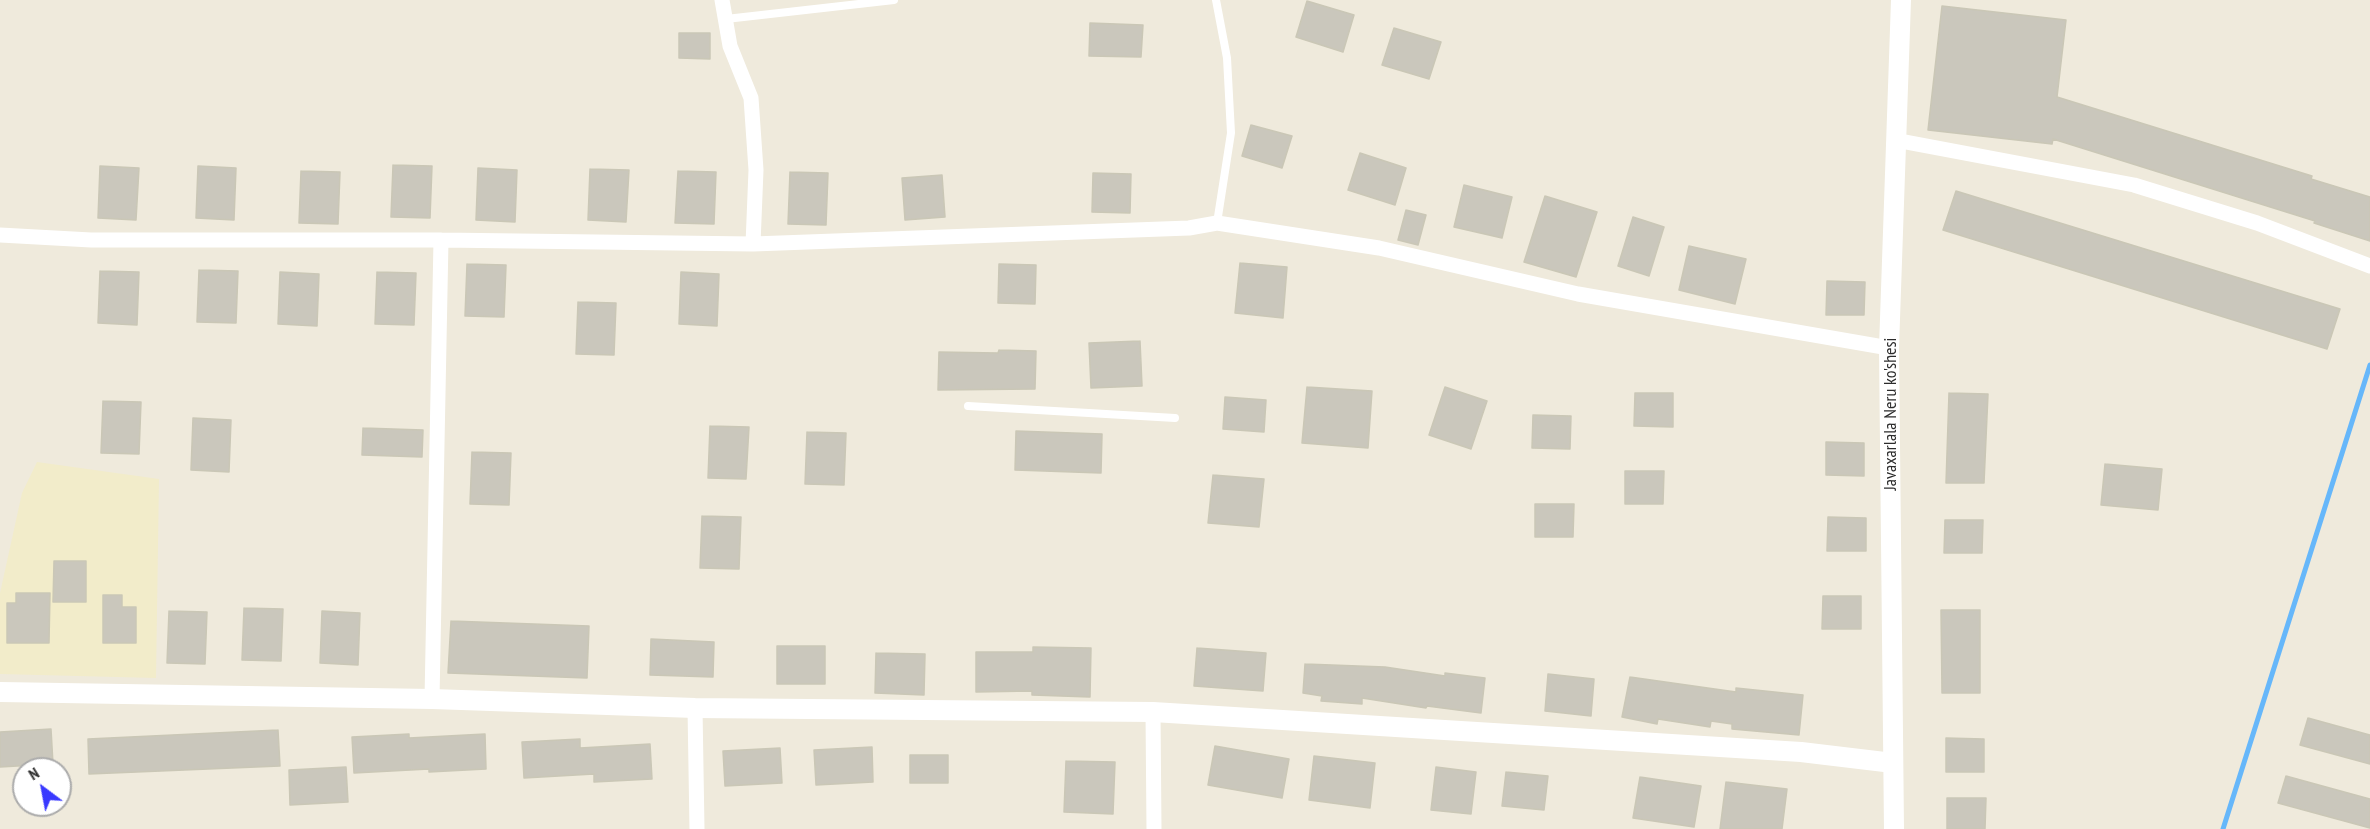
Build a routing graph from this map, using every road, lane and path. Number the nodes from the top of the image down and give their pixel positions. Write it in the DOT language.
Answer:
graph roads {
  1 [pos="722,0"];
  2 [pos="894,0"];
  3 [pos="1216,0"];
  4 [pos="1901,0"];
  5 [pos="726,19"];
  6 [pos="1895,140"];
  7 [pos="1217,223"];
  8 [pos="0,235"];
  9 [pos="441,240"];
  10 [pos="753,244"];
  11 [pos="2370,266"];
  12 [pos="1890,348"];
  13 [pos="968,406"];
  14 [pos="1175,418"];
  15 [pos="0,692"];
  16 [pos="432,699"];
  17 [pos="695,708"];
  18 [pos="1153,712"];
  19 [pos="1893,764"];
  20 [pos="697,829"];
  21 [pos="1154,829"];
  22 [pos="1893,829"];
  1 -- 5 [label="street"];
  2 -- 5 [label="lane"];
  3 -- 7 [label="lane"];
  4 -- 6 [label="street, Javaxarlala Neru ko'shesi"];
  5 -- 10 [label="street"];
  6 -- 11 [label="street"];
  6 -- 12 [label="street, Javaxarlala Neru ko'shesi"];
  7 -- 10 [label="street"];
  7 -- 12 [label="street"];
  8 -- 9 [label="street"];
  9 -- 10 [label="street"];
  9 -- 16 [label="street"];
  12 -- 19 [label="street, Javaxarlala Neru ko'shesi"];
  13 -- 14 [label="lane"];
  15 -- 16 [label="street"];
  16 -- 17 [label="street"];
  17 -- 18 [label="street"];
  17 -- 20 [label="street"];
  18 -- 19 [label="street"];
  18 -- 21 [label="street"];
  19 -- 22 [label="street, Javaxarlala Neru ko'shesi"];
}
